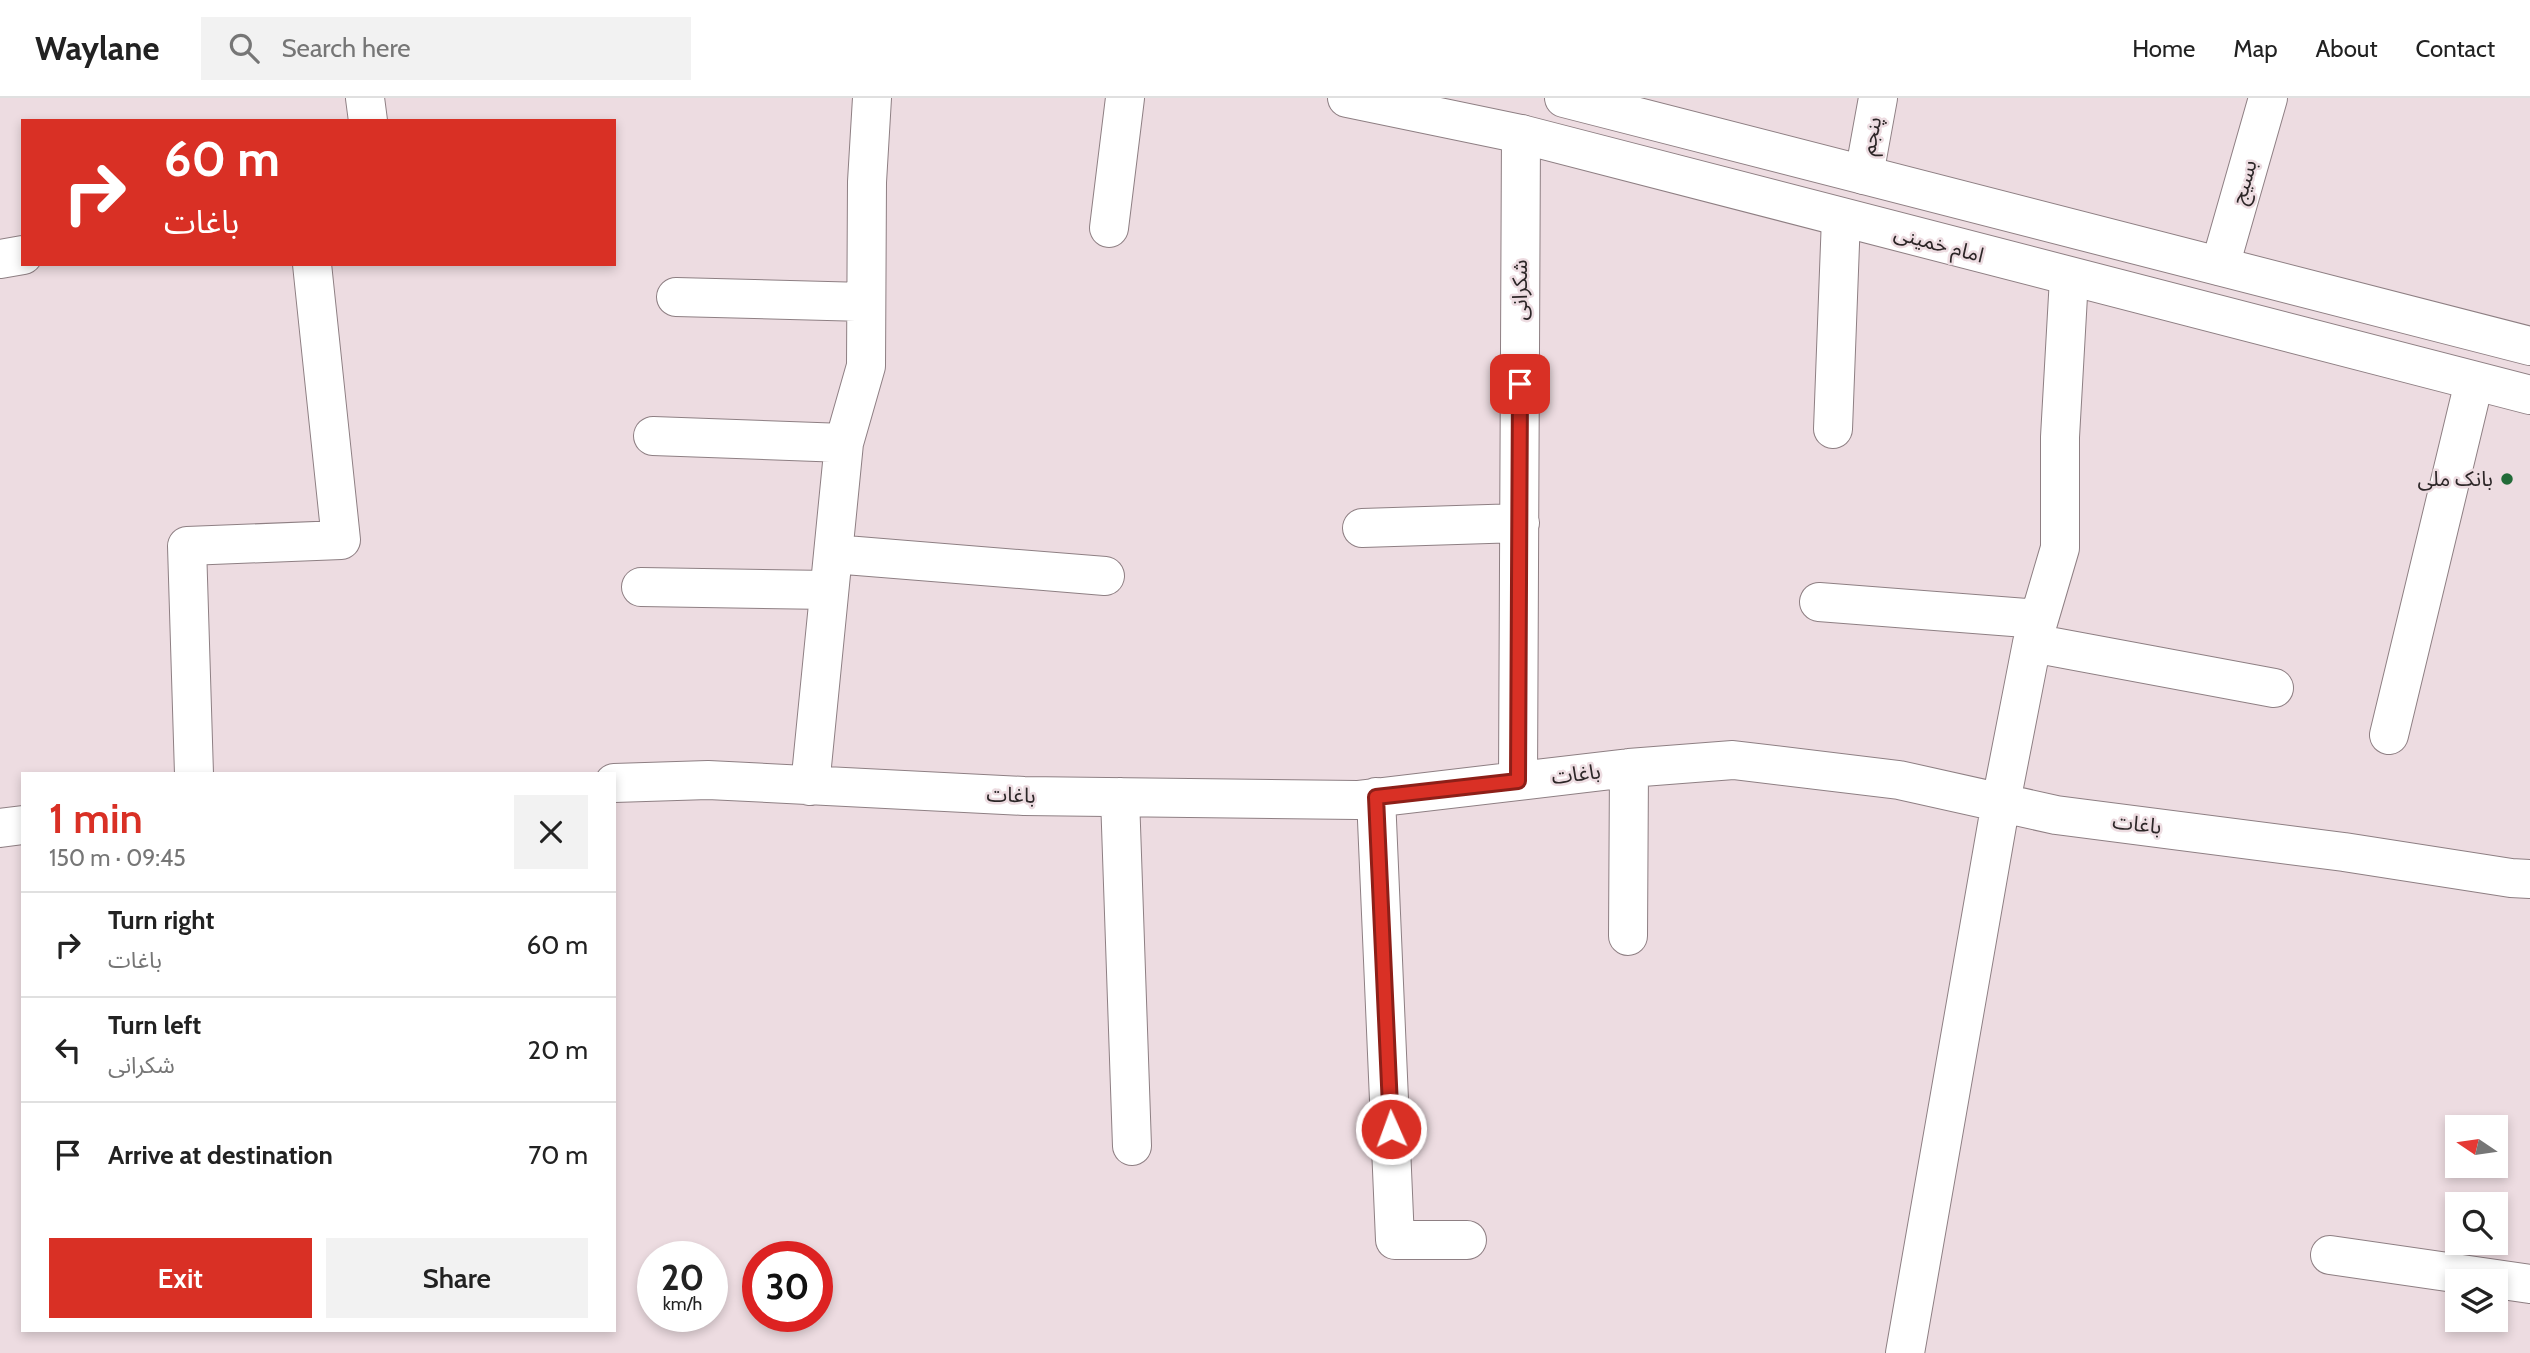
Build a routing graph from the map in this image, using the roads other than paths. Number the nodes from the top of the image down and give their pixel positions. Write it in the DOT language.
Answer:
graph roads {
  1 [pos="365,98"];
  2 [pos="872,98"];
  3 [pos="1125,98"];
  4 [pos="1347,98"];
  5 [pos="1564,98"];
  6 [pos="1878,98"];
  7 [pos="2268,98"];
  8 [pos="368,119"];
  9 [pos="1521,134"];
  10 [pos="1864,175"];
  11 [pos="1841,218"];
  12 [pos="1109,229"];
  13 [pos="21,255"];
  14 [pos="0,259"];
  15 [pos="312,266"];
  16 [pos="2220,267"];
  17 [pos="2070,278"];
  18 [pos="676,297"];
  19 [pos="865,302"];
  20 [pos="2530,346"];
  21 [pos="2474,382"];
  22 [pos="2530,395"];
  23 [pos="1833,429"];
  24 [pos="653,436"];
  25 [pos="844,443"];
  26 [pos="1520,523"];
  27 [pos="1362,528"];
  28 [pos="831,572"];
  29 [pos="1105,576"];
  30 [pos="641,587"];
  31 [pos="1819,602"];
  32 [pos="2036,631"];
  33 [pos="2274,688"];
  34 [pos="2389,735"];
  35 [pos="1629,768"];
  36 [pos="194,772"];
  37 [pos="1518,781"];
  38 [pos="616,783"];
  39 [pos="810,786"];
  40 [pos="1120,797"];
  41 [pos="1376,797"];
  42 [pos="2001,802"];
  43 [pos="21,825"];
  44 [pos="0,828"];
  45 [pos="2530,879"];
  46 [pos="1628,936"];
  47 [pos="1132,1146"];
  48 [pos="1467,1240"];
  49 [pos="2330,1255"];
  50 [pos="2530,1284"];
  51 [pos="1905,1353"];
  1 -- 8 [label="street"];
  2 -- 19 [label="street"];
  3 -- 12 [label="street"];
  4 -- 9 [label="street, امام خمینی"];
  5 -- 10 [label="street"];
  6 -- 10 [label="street, پنجم"];
  7 -- 16 [label="street, بسیج"];
  9 -- 11 [label="street, امام خمینی"];
  9 -- 26 [label="street, شکرانی"];
  10 -- 16 [label="street"];
  11 -- 17 [label="street, امام خمینی"];
  11 -- 23 [label="street"];
  13 -- 14 [label="street"];
  15 -- 36 [label="street"];
  16 -- 20 [label="street"];
  17 -- 21 [label="street, امام خمینی"];
  17 -- 32 [label="street"];
  18 -- 19 [label="street"];
  19 -- 25 [label="street"];
  21 -- 22 [label="street, امام خمینی"];
  21 -- 34 [label="street"];
  24 -- 25 [label="street"];
  25 -- 28 [label="street"];
  26 -- 27 [label="street"];
  26 -- 37 [label="street, شکرانی"];
  28 -- 29 [label="street"];
  28 -- 30 [label="street"];
  28 -- 39 [label="street"];
  31 -- 32 [label="street"];
  32 -- 33 [label="street"];
  32 -- 42 [label="street"];
  35 -- 37 [label="street, باغات"];
  35 -- 42 [label="street, باغات"];
  35 -- 46 [label="street"];
  37 -- 41 [label="street, باغات"];
  38 -- 39 [label="street, باغات"];
  39 -- 40 [label="street, باغات"];
  40 -- 41 [label="street, باغات"];
  40 -- 47 [label="street"];
  41 -- 48 [label="street"];
  42 -- 45 [label="street, باغات"];
  42 -- 51 [label="street"];
  43 -- 44 [label="street"];
  49 -- 50 [label="street"];
}
